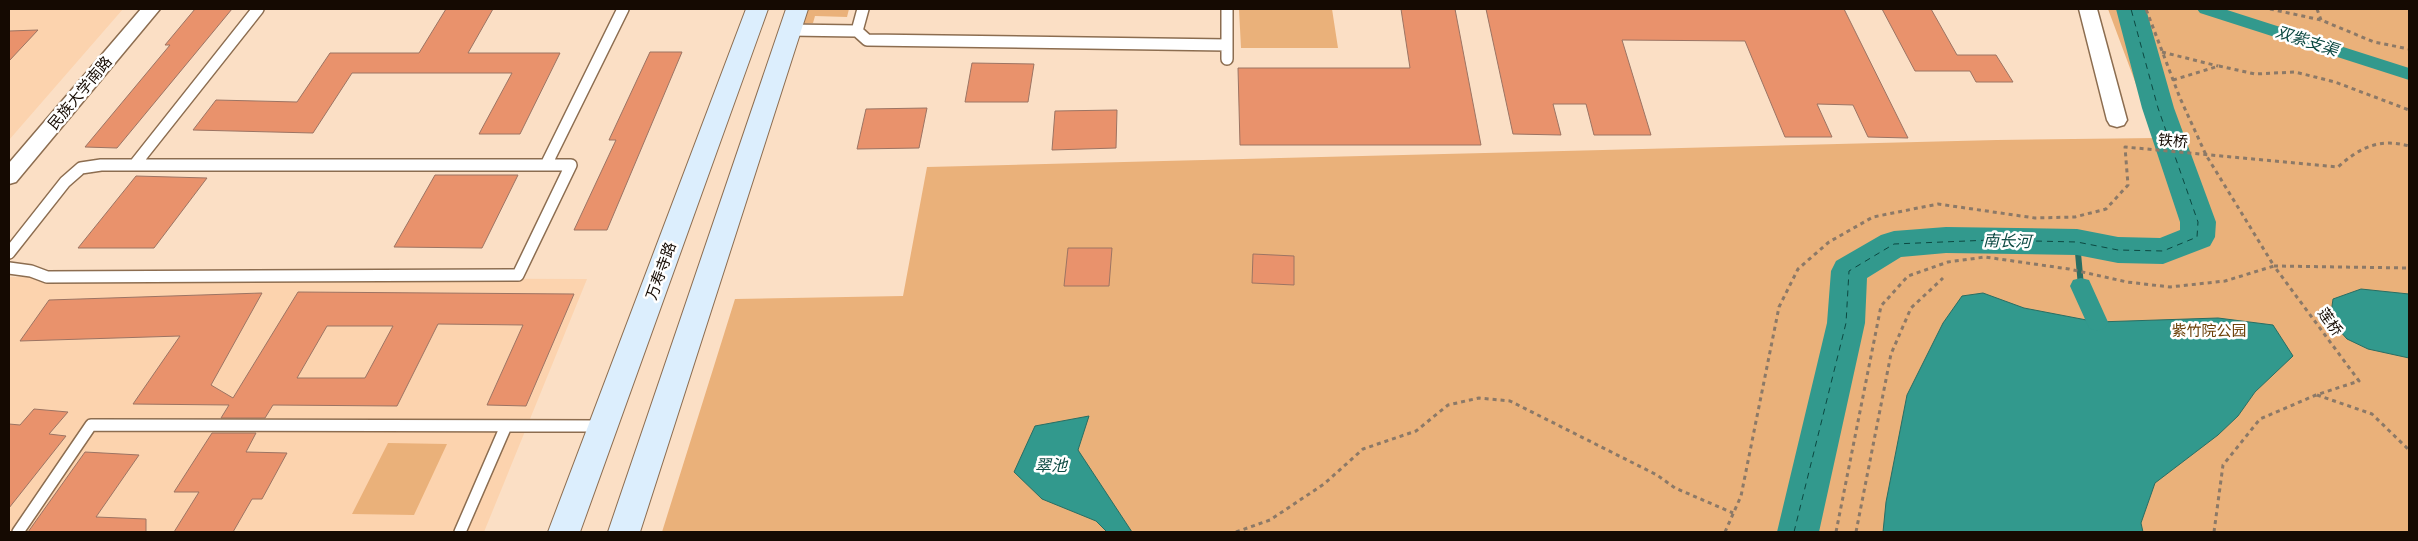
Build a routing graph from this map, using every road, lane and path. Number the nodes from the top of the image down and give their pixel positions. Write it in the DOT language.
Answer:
graph roads {
  1 [pos="151,9"];
  2 [pos="258,9"];
  3 [pos="623,9"];
  4 [pos="757,9"];
  5 [pos="863,9"];
  6 [pos="1227,9"];
  7 [pos="2088,9"];
  8 [pos="2146,9"];
  9 [pos="2270,9"];
  10 [pos="2317,9"];
  11 [pos="793,20"];
  12 [pos="2321,20"];
  13 [pos="857,31"];
  14 [pos="1227,45"];
  15 [pos="2409,49"];
  16 [pos="2162,52"];
  17 [pos="1227,59"];
  18 [pos="2219,66"];
  19 [pos="2173,80"];
  20 [pos="2409,110"];
  21 [pos="2117,120"];
  22 [pos="2409,146"];
  23 [pos="2206,155"];
  24 [pos="136,163"];
  25 [pos="546,165"];
  26 [pos="9,177"];
  27 [pos="9,254"];
  28 [pos="2274,266"];
  29 [pos="9,268"];
  30 [pos="2409,268"];
  31 [pos="1943,278"];
  32 [pos="2316,395"];
  33 [pos="506,426"];
  34 [pos="604,426"];
  35 [pos="2409,450"];
  36 [pos="1733,513"];
  37 [pos="18,532"];
  38 [pos="460,532"];
  39 [pos="564,532"];
  40 [pos="624,532"];
  41 [pos="1236,532"];
  42 [pos="1725,532"];
  43 [pos="1836,532"];
  44 [pos="1856,532"];
  45 [pos="2214,532"];
  1 -- 26 [label="street, 民族大学南路"];
  2 -- 24 [label="lane"];
  3 -- 25 [label="lane"];
  4 -- 34 [label="street, 万寿寺路"];
  5 -- 13 [label="lane"];
  6 -- 14 [label="lane"];
  7 -- 21 [label="street"];
  8 -- 16 [label="path, 莲桥"];
  9 -- 12 [label="path"];
  10 -- 12 [label="path"];
  11 -- 13 [label="lane"];
  11 -- 40 [label="street"];
  12 -- 15 [label="path"];
  13 -- 14 [label="lane"];
  14 -- 17 [label="lane"];
  16 -- 18 [label="path"];
  16 -- 19 [label="path, 莲桥"];
  18 -- 19 [label="path"];
  18 -- 20 [label="path"];
  19 -- 23 [label="path, 莲桥"];
  22 -- 23 [label="path, 铁桥"];
  23 -- 28 [label="path, 莲桥"];
  23 -- 36 [label="path, 铁桥"];
  24 -- 25 [label="lane"];
  24 -- 27 [label="lane"];
  25 -- 29 [label="lane"];
  28 -- 30 [label="path"];
  28 -- 32 [label="path, 莲桥"];
  28 -- 43 [label="path"];
  31 -- 44 [label="path"];
  32 -- 35 [label="path"];
  32 -- 45 [label="path"];
  33 -- 34 [label="lane"];
  33 -- 37 [label="lane"];
  33 -- 38 [label="lane"];
  34 -- 39 [label="street, 万寿寺路"];
  36 -- 41 [label="path"];
  36 -- 42 [label="path"];
}
